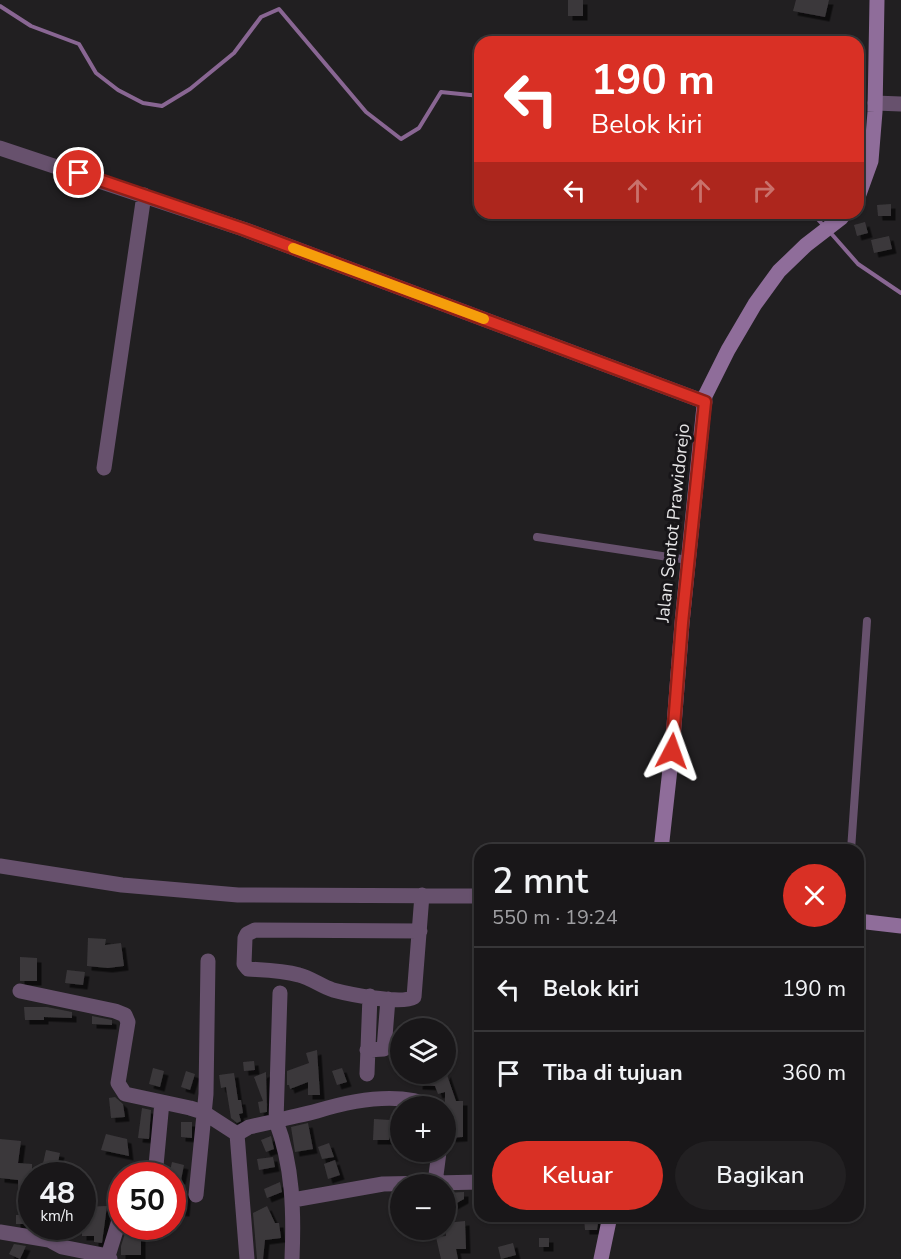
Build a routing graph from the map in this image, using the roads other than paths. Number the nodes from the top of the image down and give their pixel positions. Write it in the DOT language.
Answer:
graph roads {
  1 [pos="877,0"];
  2 [pos="875,103"];
  3 [pos="901,104"];
  4 [pos="0,148"];
  5 [pos="864,180"];
  6 [pos="144,195"];
  7 [pos="839,219"];
  8 [pos="705,402"];
  9 [pos="104,468"];
  10 [pos="537,537"];
  11 [pos="688,560"];
  12 [pos="867,621"];
  13 [pos="662,844"];
  14 [pos="851,844"];
  15 [pos="0,866"];
  16 [pos="422,895"];
  17 [pos="474,896"];
  18 [pos="864,918"];
  19 [pos="901,926"];
  20 [pos="420,931"];
  21 [pos="208,961"];
  22 [pos="20,991"];
  23 [pos="280,993"];
  24 [pos="370,996"];
  25 [pos="388,999"];
  26 [pos="367,1050"];
  27 [pos="367,1074"];
  28 [pos="390,1099"];
  29 [pos="162,1102"];
  30 [pos="203,1112"];
  31 [pos="276,1121"];
  32 [pos="237,1134"];
  33 [pos="156,1162"];
  34 [pos="474,1182"];
  35 [pos="456,1183"];
  36 [pos="390,1184"];
  37 [pos="196,1195"];
  38 [pos="293,1200"];
  39 [pos="609,1222"];
  40 [pos="0,1232"];
  41 [pos="18,1232"];
  42 [pos="56,1240"];
  43 [pos="114,1240"];
  44 [pos="109,1257"];
  45 [pos="247,1259"];
  46 [pos="292,1259"];
  47 [pos="601,1259"];
  1 -- 2 [label="main road"];
  2 -- 3 [label="street"];
  2 -- 5 [label="main road"];
  4 -- 6 [label="street"];
  6 -- 8 [label="street"];
  6 -- 9 [label="street"];
  7 -- 8 [label="main road, Jalan Sentot Prawidorejo"];
  8 -- 11 [label="main road, Jalan Sentot Prawidorejo"];
  10 -- 11 [label="lane"];
  11 -- 13 [label="main road, Jalan Sentot Prawidorejo"];
  12 -- 14 [label="lane"];
  15 -- 16 [label="street"];
  16 -- 17 [label="street"];
  16 -- 20 [label="street"];
  18 -- 19 [label="main road"];
  20 -- 24 [label="street"];
  20 -- 25 [label="street"];
  21 -- 30 [label="street"];
  22 -- 29 [label="street"];
  23 -- 31 [label="street"];
  24 -- 25 [label="street"];
  24 -- 26 [label="street"];
  25 -- 26 [label="street"];
  26 -- 27 [label="street"];
  28 -- 31 [label="street"];
  29 -- 30 [label="street"];
  29 -- 33 [label="street"];
  30 -- 32 [label="street"];
  30 -- 37 [label="street"];
  31 -- 32 [label="street"];
  31 -- 38 [label="street"];
  32 -- 45 [label="street"];
  34 -- 35 [label="street"];
  36 -- 38 [label="street"];
  38 -- 46 [label="street"];
  39 -- 47 [label="main road"];
  40 -- 41 [label="street"];
  42 -- 44 [label="street"];
  43 -- 44 [label="street"];
}
